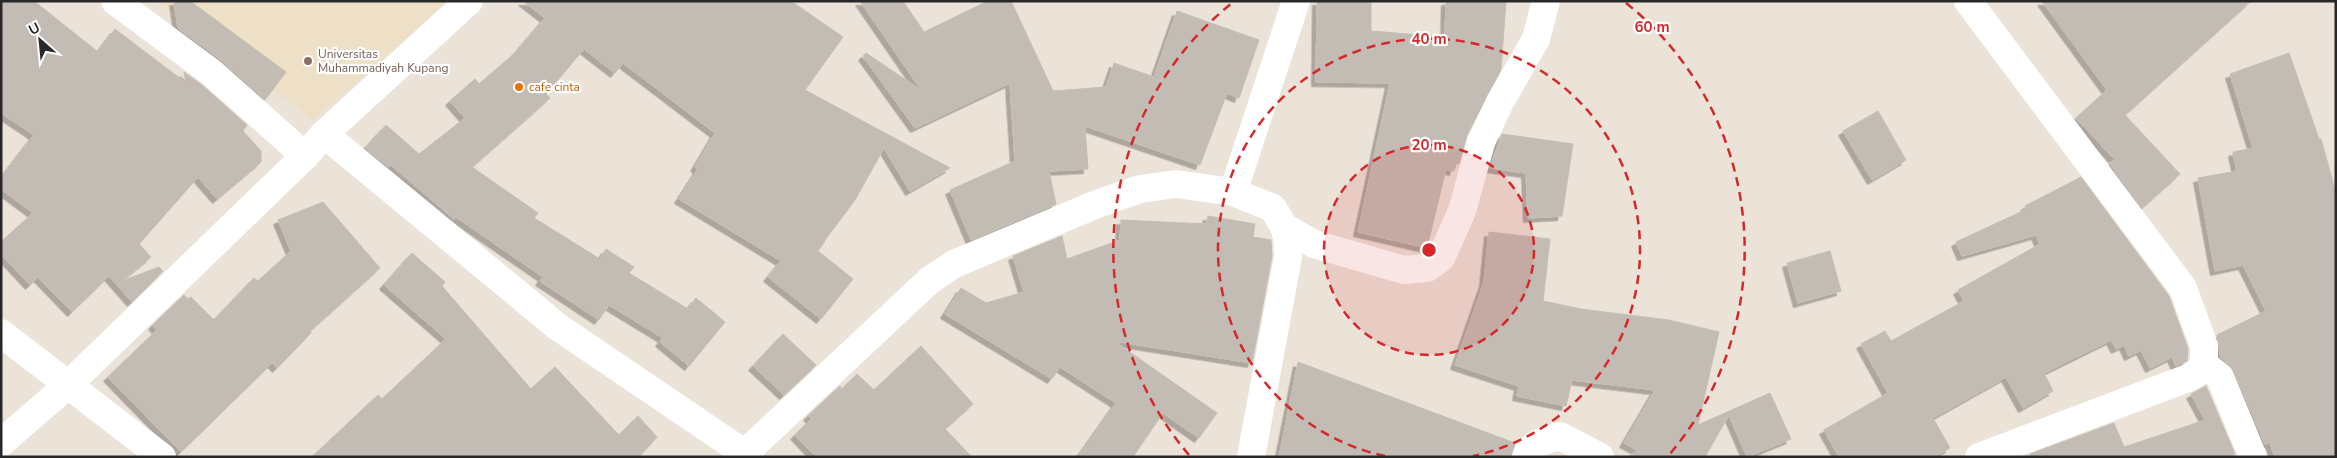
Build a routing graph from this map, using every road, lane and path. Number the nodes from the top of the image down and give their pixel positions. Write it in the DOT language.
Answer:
graph roads {
  1 [pos="115,1"];
  2 [pos="469,1"];
  3 [pos="1296,1"];
  4 [pos="1546,1"];
  5 [pos="1968,1"];
  6 [pos="324,134"];
  7 [pos="305,156"];
  8 [pos="1233,192"];
  9 [pos="1284,227"];
  10 [pos="1,333"];
  11 [pos="2204,364"];
  12 [pos="69,384"];
  13 [pos="1,443"];
  14 [pos="748,455"];
  15 [pos="162,457"];
  16 [pos="1251,457"];
  17 [pos="1526,457"];
  18 [pos="1600,457"];
  19 [pos="1979,457"];
  20 [pos="2253,457"];
  1 -- 7 [label="street"];
  2 -- 6 [label="street"];
  3 -- 8 [label="street"];
  4 -- 9 [label="street"];
  5 -- 11 [label="street"];
  6 -- 7 [label="street"];
  6 -- 14 [label="street"];
  7 -- 12 [label="street"];
  8 -- 9 [label="street"];
  8 -- 14 [label="street"];
  9 -- 16 [label="street"];
  10 -- 12 [label="street"];
  11 -- 19 [label="street"];
  11 -- 20 [label="street"];
  12 -- 13 [label="street"];
  12 -- 15 [label="street"];
  17 -- 18 [label="street"];
}
